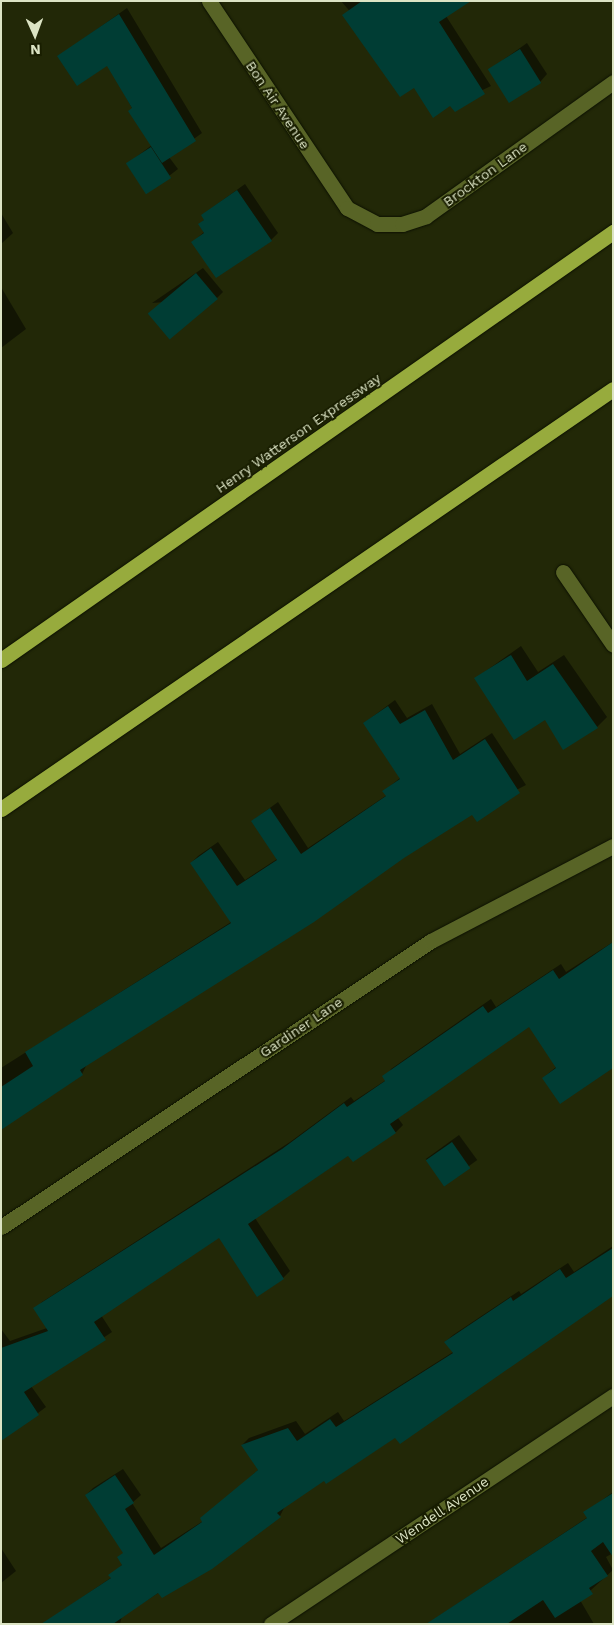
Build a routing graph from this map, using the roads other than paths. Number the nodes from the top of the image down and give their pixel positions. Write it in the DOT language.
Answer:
graph roads {
  1 [pos="209,1"];
  2 [pos="613,82"];
  3 [pos="347,208"];
  4 [pos="613,232"];
  5 [pos="613,389"];
  6 [pos="562,572"];
  7 [pos="613,645"];
  8 [pos="1,660"];
  9 [pos="1,809"];
  10 [pos="613,846"];
  11 [pos="1,1227"];
  12 [pos="613,1396"];
  13 [pos="271,1624"];
  1 -- 3 [label="street, Bon Air Avenue"];
  2 -- 3 [label="street, Brockton Lane"];
  4 -- 8 [label="highway, Henry Watterson Expressway"];
  5 -- 9 [label="highway"];
  6 -- 7 [label="street"];
  10 -- 11 [label="street, Gardiner Lane"];
  12 -- 13 [label="street, Wendell Avenue"];
}
